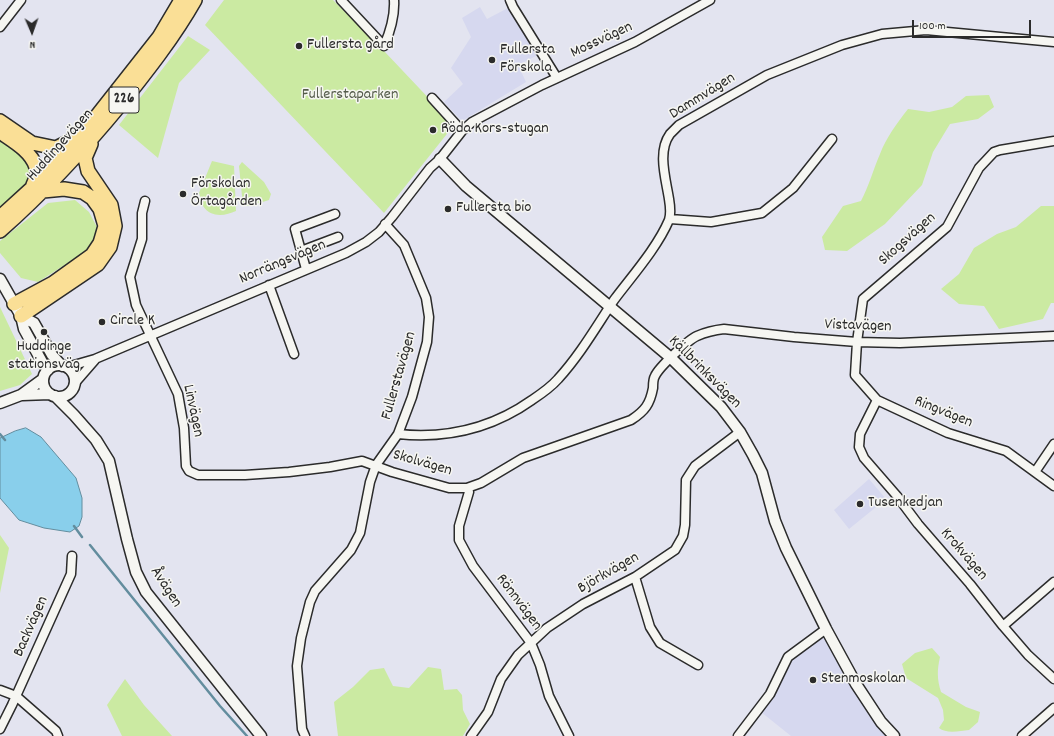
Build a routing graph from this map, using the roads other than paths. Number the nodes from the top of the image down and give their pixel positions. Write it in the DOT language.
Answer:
graph roads {
  1 [pos="21,0"];
  2 [pos="181,0"];
  3 [pos="196,0"];
  4 [pos="341,0"];
  5 [pos="394,0"];
  6 [pos="510,0"];
  7 [pos="710,0"];
  8 [pos="0,27"];
  9 [pos="1054,42"];
  10 [pos="557,78"];
  11 [pos="432,98"];
  12 [pos="0,121"];
  13 [pos="0,132"];
  14 [pos="462,132"];
  15 [pos="86,138"];
  16 [pos="832,139"];
  17 [pos="1054,141"];
  18 [pos="449,149"];
  19 [pos="440,160"];
  20 [pos="38,189"];
  21 [pos="145,200"];
  22 [pos="335,214"];
  23 [pos="0,217"];
  24 [pos="670,219"];
  25 [pos="385,224"];
  26 [pos="0,231"];
  27 [pos="338,236"];
  28 [pos="301,251"];
  29 [pos="306,269"];
  30 [pos="0,280"];
  31 [pos="269,285"];
  32 [pos="14,304"];
  33 [pos="610,308"];
  34 [pos="21,316"];
  35 [pos="151,335"];
  36 [pos="1054,336"];
  37 [pos="857,342"];
  38 [pos="294,354"];
  39 [pos="671,358"];
  40 [pos="96,359"];
  41 [pos="64,366"];
  42 [pos="48,370"];
  43 [pos="43,380"];
  44 [pos="74,386"];
  45 [pos="21,395"];
  46 [pos="52,395"];
  47 [pos="877,400"];
  48 [pos="0,403"];
  49 [pos="74,414"];
  50 [pos="740,432"];
  51 [pos="398,434"];
  52 [pos="1054,444"];
  53 [pos="376,465"];
  54 [pos="189,471"];
  55 [pos="1035,472"];
  56 [pos="1054,486"];
  57 [pos="467,488"];
  58 [pos="72,556"];
  59 [pos="635,577"];
  60 [pos="1054,582"];
  61 [pos="1003,626"];
  62 [pos="826,628"];
  63 [pos="531,643"];
  64 [pos="698,665"];
  65 [pos="1054,680"];
  66 [pos="0,690"];
  67 [pos="16,696"];
  68 [pos="1054,708"];
  69 [pos="0,729"];
  70 [pos="58,736"];
  71 [pos="261,736"];
  72 [pos="305,736"];
  73 [pos="471,736"];
  74 [pos="568,736"];
  75 [pos="738,736"];
  76 [pos="894,736"];
  77 [pos="1022,736"];
  1 -- 8 [label="street"];
  2 -- 15 [label="main road, Huddingevägen / 226"];
  3 -- 15 [label="main road, Huddingevägen / 226"];
  4 -- 5 [label="street"];
  6 -- 10 [label="street"];
  7 -- 10 [label="street, Mossvägen"];
  9 -- 24 [label="street, Dammvägen"];
  10 -- 14 [label="street, Mossvägen"];
  11 -- 14 [label="street"];
  12 -- 15 [label="main road"];
  13 -- 20 [label="main road"];
  14 -- 18 [label="street, Mossvägen"];
  15 -- 20 [label="main road, Huddingevägen / 226"];
  15 -- 34 [label="main road"];
  16 -- 24 [label="street"];
  17 -- 37 [label="street, Skogsvägen"];
  18 -- 19 [label="street, Norrängsvägen"];
  19 -- 25 [label="street, Norrängsvägen"];
  19 -- 33 [label="street, Källbrinksvägen"];
  20 -- 23 [label="main road, Huddingevägen / 226"];
  20 -- 26 [label="main road, Huddingevägen / 226"];
  20 -- 32 [label="main road"];
  21 -- 35 [label="street, Linvägen"];
  22 -- 28 [label="street"];
  24 -- 33 [label="street"];
  25 -- 29 [label="street, Norrängsvägen"];
  25 -- 51 [label="street, Fullerstavägen"];
  27 -- 28 [label="street"];
  28 -- 29 [label="street"];
  29 -- 31 [label="street, Norrängsvägen"];
  30 -- 32 [label="street"];
  31 -- 35 [label="street, Norrängsvägen"];
  31 -- 38 [label="street"];
  32 -- 34 [label="street"];
  33 -- 39 [label="street, Källbrinksvägen"];
  33 -- 51 [label="street"];
  34 -- 41 [label="street"];
  34 -- 42 [label="street"];
  35 -- 40 [label="street, Norrängsvägen"];
  35 -- 54 [label="street, Linvägen"];
  36 -- 37 [label="street, Vistavägen"];
  37 -- 39 [label="street, Vistavägen"];
  37 -- 47 [label="street, Ringvägen"];
  39 -- 50 [label="street, Källbrinksvägen"];
  39 -- 57 [label="street, Skolvägen"];
  40 -- 41 [label="street, Norrängsvägen"];
  40 -- 44 [label="street, Norrängsvägen"];
  41 -- 42 [label="street"];
  41 -- 44 [label="street"];
  42 -- 43 [label="street"];
  43 -- 45 [label="street"];
  43 -- 46 [label="street"];
  44 -- 46 [label="street"];
  44 -- 49 [label="street"];
  45 -- 46 [label="street"];
  45 -- 48 [label="street"];
  46 -- 49 [label="street, Åvägen"];
  47 -- 55 [label="street, Ringvägen"];
  47 -- 61 [label="street, Krokvägen"];
  49 -- 71 [label="street, Åvägen"];
  50 -- 59 [label="street, Björkvägen"];
  50 -- 62 [label="street, Källbrinksvägen"];
  51 -- 53 [label="street, Fullerstavägen"];
  52 -- 55 [label="street"];
  53 -- 54 [label="street, Skolvägen"];
  53 -- 57 [label="street, Skolvägen"];
  53 -- 72 [label="street, Fullerstavägen"];
  55 -- 56 [label="street, Ringvägen"];
  57 -- 63 [label="street, Rönnvägen"];
  58 -- 67 [label="street, Backvägen"];
  59 -- 63 [label="street, Björkvägen"];
  59 -- 64 [label="street"];
  60 -- 61 [label="street"];
  61 -- 65 [label="street, Krokvägen"];
  62 -- 75 [label="street"];
  62 -- 76 [label="street, Källbrinksvägen"];
  63 -- 73 [label="street, Björkvägen"];
  63 -- 74 [label="street, Rönnvägen"];
  66 -- 67 [label="street"];
  67 -- 69 [label="street, Backvägen"];
  67 -- 70 [label="street"];
  68 -- 77 [label="street"];
}
